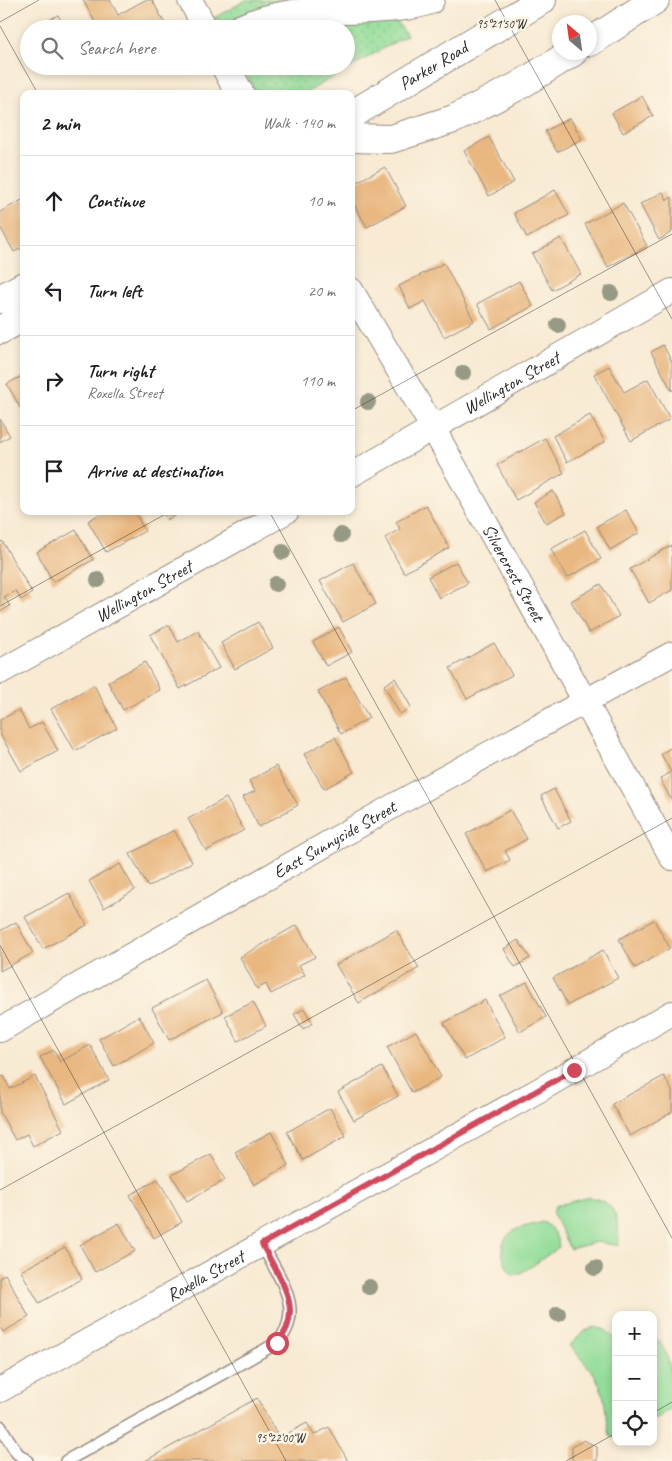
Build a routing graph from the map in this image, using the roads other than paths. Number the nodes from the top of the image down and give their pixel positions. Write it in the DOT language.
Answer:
graph roads {
  1 [pos="190,0"];
  2 [pos="430,0"];
  3 [pos="542,0"];
  4 [pos="655,0"];
  5 [pos="201,20"];
  6 [pos="263,20"];
  7 [pos="597,37"];
  8 [pos="560,60"];
  9 [pos="230,75"];
  10 [pos="238,90"];
  11 [pos="355,113"];
  12 [pos="355,138"];
  13 [pos="20,288"];
  14 [pos="672,291"];
  15 [pos="355,297"];
  16 [pos="0,299"];
  17 [pos="20,319"];
  18 [pos="0,330"];
  19 [pos="432,428"];
  20 [pos="355,473"];
  21 [pos="280,515"];
  22 [pos="672,654"];
  23 [pos="0,672"];
  24 [pos="586,702"];
  25 [pos="672,858"];
  26 [pos="672,1013"];
  27 [pos="0,1030"];
  28 [pos="262,1244"];
  29 [pos="0,1390"];
  30 [pos="0,1426"];
  31 [pos="27,1461"];
  32 [pos="66,1461"];
  1 -- 5 [label="street"];
  2 -- 6 [label="main road"];
  3 -- 11 [label="main road, Parker Road"];
  4 -- 7 [label="main road"];
  8 -- 12 [label="main road"];
  9 -- 10 [label="main road"];
  13 -- 16 [label="main road"];
  14 -- 19 [label="street, Wellington Street"];
  15 -- 19 [label="street, Silvercrest Street"];
  17 -- 18 [label="main road"];
  19 -- 20 [label="street, Wellington Street"];
  19 -- 24 [label="street, Silvercrest Street"];
  21 -- 23 [label="street, Wellington Street"];
  22 -- 24 [label="street, East Sunnyside Street"];
  24 -- 25 [label="street, Silvercrest Street"];
  24 -- 27 [label="street, East Sunnyside Street"];
  26 -- 28 [label="street, Roxella Street"];
  28 -- 29 [label="street, Roxella Street"];
  28 -- 32 [label="lane"];
  30 -- 31 [label="lane"];
}
